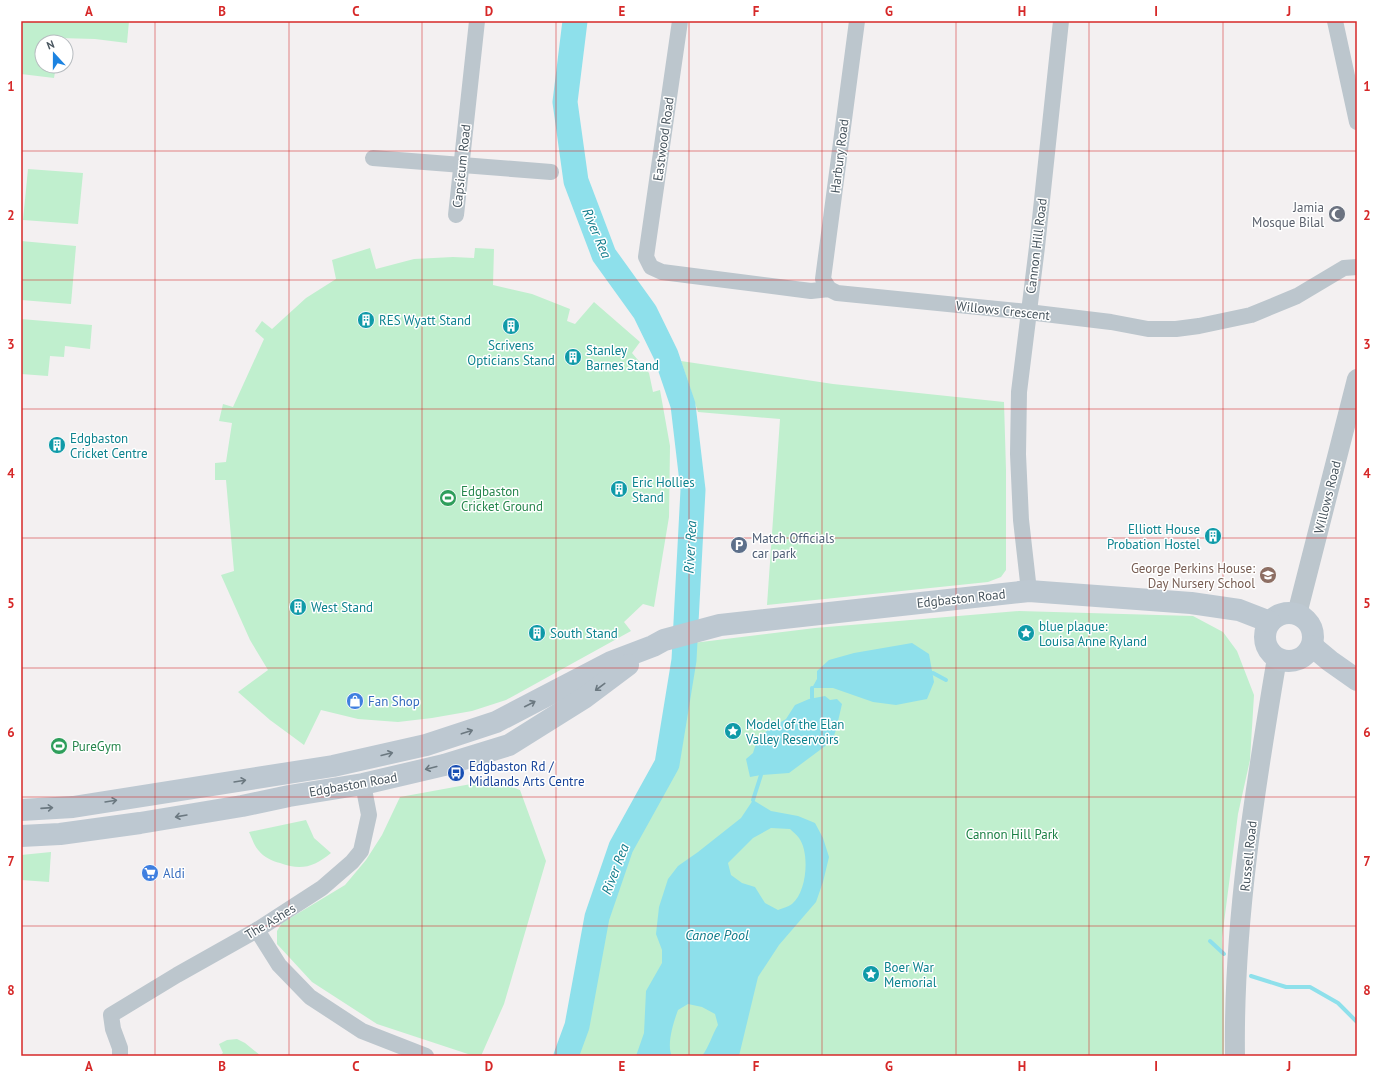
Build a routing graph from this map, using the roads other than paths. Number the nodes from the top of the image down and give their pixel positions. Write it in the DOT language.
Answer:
graph roads {
  1 [pos="477,21"];
  2 [pos="680,21"];
  3 [pos="857,21"];
  4 [pos="1061,21"];
  5 [pos="1335,21"];
  6 [pos="1357,122"];
  7 [pos="373,158"];
  8 [pos="461,165"];
  9 [pos="551,172"];
  10 [pos="456,215"];
  11 [pos="646,257"];
  12 [pos="1357,267"];
  13 [pos="829,289"];
  14 [pos="1028,312"];
  15 [pos="1357,379"];
  16 [pos="1028,591"];
  17 [pos="1297,614"];
  18 [pos="1270,622"];
  19 [pos="659,643"];
  20 [pos="1312,646"];
  21 [pos="1277,658"];
  22 [pos="1357,680"];
  23 [pos="496,722"];
  24 [pos="509,745"];
  25 [pos="358,762"];
  26 [pos="363,784"];
  27 [pos="214,785"];
  28 [pos="21,810"];
  29 [pos="219,810"];
  30 [pos="21,836"];
  31 [pos="257,930"];
  32 [pos="120,1056"];
  33 [pos="426,1056"];
  34 [pos="1235,1056"];
  1 -- 8 [label="street, Capsicum Road"];
  2 -- 11 [label="street, Eastwood Road"];
  3 -- 13 [label="street, Harbury Road"];
  4 -- 14 [label="street, Cannon Hill Road"];
  5 -- 6 [label="street"];
  7 -- 8 [label="street"];
  8 -- 9 [label="street"];
  8 -- 10 [label="street, Capsicum Road"];
  11 -- 13 [label="street, Willows Crescent"];
  12 -- 14 [label="street, Willows Crescent"];
  13 -- 14 [label="street, Willows Crescent"];
  14 -- 16 [label="street, Cannon Hill Road"];
  15 -- 17 [label="street, Willows Road"];
  16 -- 18 [label="main road, Edgbaston Road"];
  16 -- 19 [label="main road, Edgbaston Road"];
  17 -- 18 [label="main road"];
  17 -- 20 [label="main road"];
  18 -- 21 [label="main road"];
  23 -- 19 [label="main road, Edgbaston Road, one-way"];
  19 -- 24 [label="main road, Edgbaston Road, one-way"];
  20 -- 21 [label="main road"];
  20 -- 22 [label="main road"];
  21 -- 34 [label="street, Russell Road"];
  23 -- 24 [label="main road"];
  25 -- 23 [label="main road, Edgbaston Road, one-way"];
  24 -- 26 [label="main road, Edgbaston Road, one-way"];
  25 -- 26 [label="main road"];
  27 -- 25 [label="main road, Edgbaston Road, one-way"];
  26 -- 29 [label="main road, Edgbaston Road"];
  26 -- 31 [label="street, The Ashes"];
  28 -- 27 [label="main road, Edgbaston Road, one-way"];
  27 -- 29 [label="main road"];
  29 -- 30 [label="main road, Edgbaston Road, one-way"];
  31 -- 32 [label="street, The Ashes"];
  31 -- 33 [label="street"];
}
